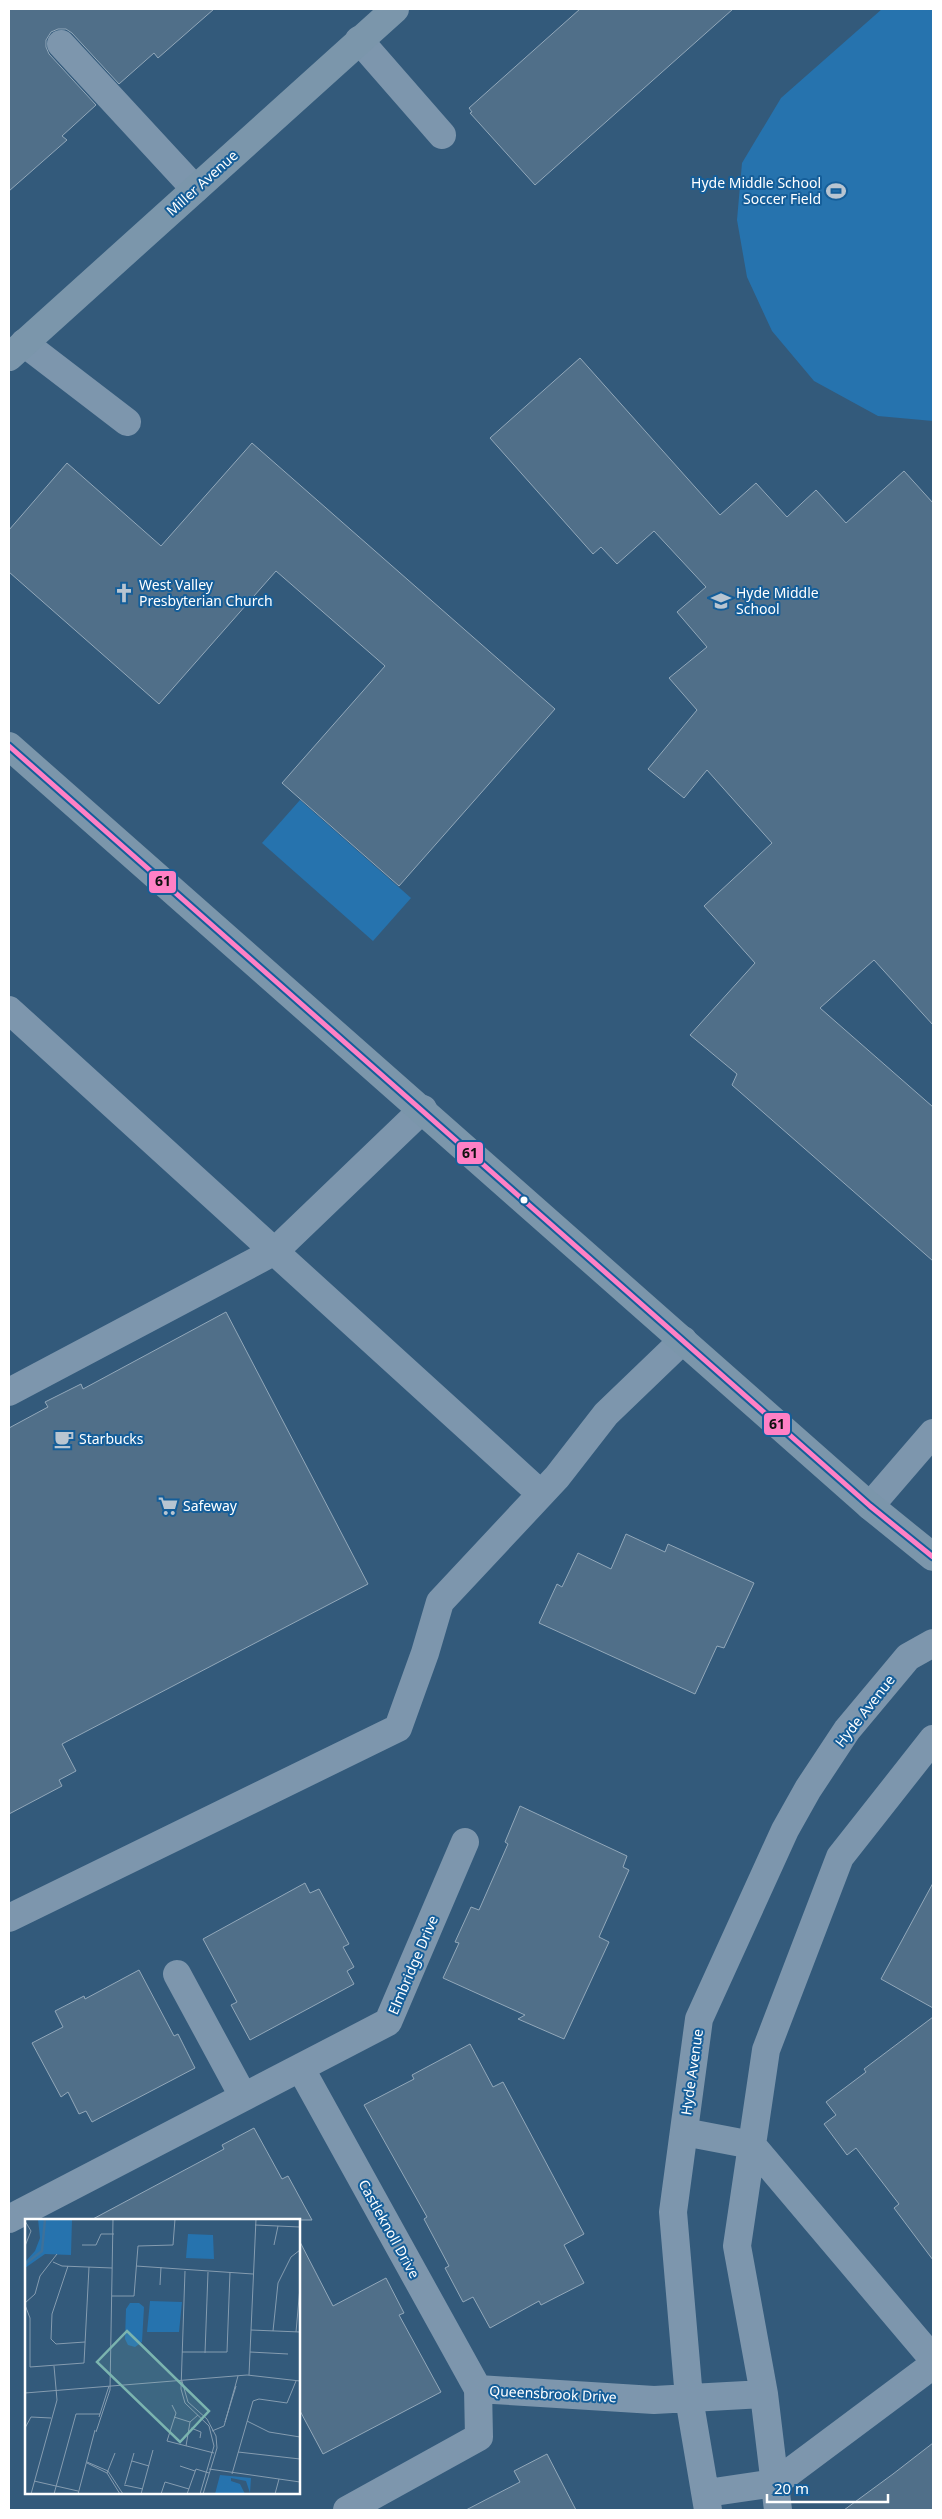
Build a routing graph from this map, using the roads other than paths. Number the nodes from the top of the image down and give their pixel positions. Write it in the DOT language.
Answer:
graph roads {
  1 [pos="394,9"];
  2 [pos="359,40"];
  3 [pos="61,44"];
  4 [pos="442,135"];
  5 [pos="194,189"];
  6 [pos="17,350"];
  7 [pos="127,422"];
  8 [pos="9,746"];
  9 [pos="9,1010"];
  10 [pos="423,1110"];
  11 [pos="275,1251"];
  12 [pos="683,1340"];
  13 [pos="9,1392"];
  14 [pos="933,1433"];
  15 [pos="541,1494"];
  16 [pos="870,1506"];
  17 [pos="933,1557"];
  18 [pos="933,1643"];
  19 [pos="933,1739"];
  20 [pos="466,1842"];
  21 [pos="9,1918"];
  22 [pos="177,1974"];
  23 [pos="300,2069"];
  24 [pos="243,2096"];
  25 [pos="684,2132"];
  26 [pos="752,2145"];
  27 [pos="9,2219"];
  28 [pos="933,2359"];
  29 [pos="933,2365"];
  30 [pos="478,2389"];
  31 [pos="764,2394"];
  32 [pos="689,2398"];
  33 [pos="776,2482"];
  34 [pos="381,2502"];
  35 [pos="707,2502"];
  36 [pos="347,2510"];
  37 [pos="778,2510"];
  1 -- 2 [label="main road, Miller Avenue"];
  2 -- 4 [label="street"];
  2 -- 5 [label="main road, Miller Avenue"];
  3 -- 5 [label="street"];
  5 -- 6 [label="main road, Miller Avenue"];
  6 -- 7 [label="street"];
  8 -- 10 [label="main road"];
  9 -- 11 [label="street"];
  10 -- 11 [label="street"];
  10 -- 12 [label="main road"];
  11 -- 13 [label="street"];
  11 -- 15 [label="street"];
  12 -- 15 [label="street"];
  12 -- 16 [label="main road"];
  14 -- 16 [label="street"];
  15 -- 21 [label="street"];
  16 -- 17 [label="main road"];
  18 -- 25 [label="street, Hyde Avenue"];
  19 -- 26 [label="street"];
  20 -- 23 [label="street, Elmbridge Drive"];
  22 -- 24 [label="street"];
  23 -- 24 [label="street, Elmbridge Drive"];
  23 -- 30 [label="street, Castleknoll Drive"];
  24 -- 27 [label="street, Elmbridge Drive"];
  25 -- 26 [label="street"];
  25 -- 32 [label="street, Hyde Avenue"];
  26 -- 28 [label="street"];
  26 -- 31 [label="street"];
  29 -- 33 [label="street"];
  30 -- 32 [label="street, Queensbrook Drive"];
  30 -- 34 [label="street, Queensbrook Drive"];
  31 -- 32 [label="street, Queensbrook Drive"];
  31 -- 33 [label="street"];
  32 -- 35 [label="street, Hyde Avenue"];
  33 -- 35 [label="street"];
  33 -- 37 [label="street"];
  34 -- 36 [label="street, Queensbrook Drive"];
}
